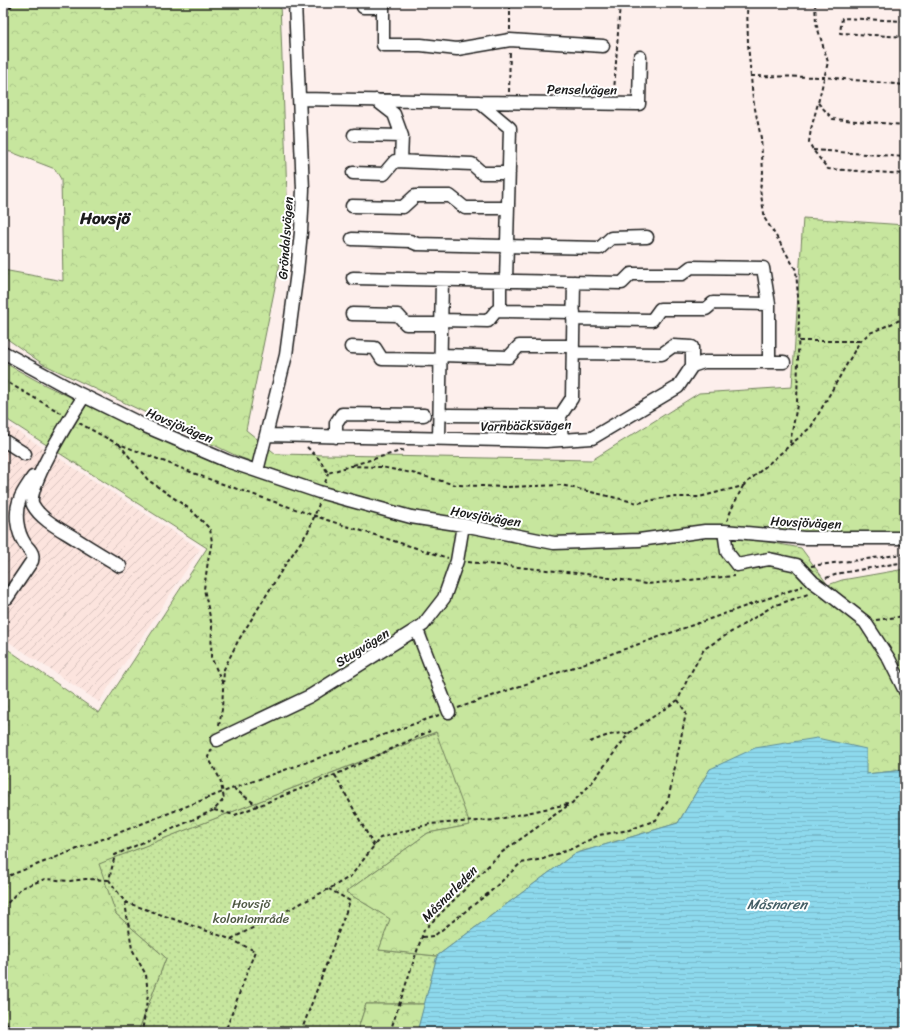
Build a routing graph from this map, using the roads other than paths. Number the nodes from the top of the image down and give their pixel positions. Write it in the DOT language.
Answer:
graph roads {
  1 [pos="295,3"];
  2 [pos="382,5"];
  3 [pos="363,7"];
  4 [pos="603,46"];
  5 [pos="640,57"];
  6 [pos="300,99"];
  7 [pos="376,100"];
  8 [pos="479,102"];
  9 [pos="354,135"];
  10 [pos="402,136"];
  11 [pos="402,161"];
  12 [pos="353,173"];
  13 [pos="509,173"];
  14 [pos="352,206"];
  15 [pos="508,208"];
  16 [pos="647,237"];
  17 [pos="352,239"];
  18 [pos="507,246"];
  19 [pos="353,278"];
  20 [pos="442,280"];
  21 [pos="503,281"];
  22 [pos="574,282"];
  23 [pos="769,304"];
  24 [pos="500,311"];
  25 [pos="352,314"];
  26 [pos="574,315"];
  27 [pos="441,322"];
  28 [pos="351,347"];
  29 [pos="573,350"];
  30 [pos="3,352"];
  31 [pos="441,358"];
  32 [pos="769,362"];
  33 [pos="784,362"];
  34 [pos="692,366"];
  35 [pos="84,396"];
  36 [pos="424,415"];
  37 [pos="448,415"];
  38 [pos="560,416"];
  39 [pos="267,436"];
  40 [pos="336,437"];
  41 [pos="439,439"];
  42 [pos="3,440"];
  43 [pos="562,440"];
  44 [pos="25,454"];
  45 [pos="46,460"];
  46 [pos="257,471"];
  47 [pos="464,525"];
  48 [pos="724,531"];
  49 [pos="905,538"];
  50 [pos="120,566"];
  51 [pos="7,598"];
  52 [pos="417,630"];
  53 [pos="905,691"];
  54 [pos="449,712"];
  55 [pos="217,740"];
  1 -- 6 [label="street, Gröndalsvägen"];
  2 -- 3 [label="street"];
  2 -- 4 [label="street"];
  5 -- 8 [label="street, Penselvägen"];
  6 -- 7 [label="street, Penselvägen"];
  6 -- 39 [label="street, Gröndalsvägen"];
  7 -- 8 [label="street, Penselvägen"];
  7 -- 10 [label="street"];
  8 -- 13 [label="street"];
  9 -- 10 [label="street"];
  10 -- 11 [label="street"];
  11 -- 12 [label="street"];
  11 -- 13 [label="street"];
  13 -- 15 [label="street"];
  14 -- 15 [label="street"];
  15 -- 18 [label="street"];
  16 -- 18 [label="street"];
  17 -- 18 [label="street"];
  18 -- 21 [label="street"];
  19 -- 20 [label="street"];
  20 -- 21 [label="street"];
  20 -- 27 [label="street"];
  21 -- 22 [label="street"];
  21 -- 24 [label="street"];
  22 -- 23 [label="street"];
  22 -- 26 [label="street"];
  23 -- 26 [label="street"];
  23 -- 32 [label="street"];
  24 -- 26 [label="street"];
  24 -- 27 [label="street"];
  25 -- 27 [label="street"];
  26 -- 29 [label="street"];
  27 -- 31 [label="street"];
  28 -- 31 [label="street"];
  29 -- 31 [label="street"];
  29 -- 34 [label="street"];
  29 -- 38 [label="street"];
  30 -- 35 [label="street, Hovsjövägen"];
  31 -- 41 [label="street"];
  32 -- 33 [label="street"];
  32 -- 34 [label="street"];
  34 -- 43 [label="street, Varnbäcksvägen"];
  35 -- 45 [label="street"];
  35 -- 46 [label="street, Hovsjövägen"];
  36 -- 40 [label="street"];
  37 -- 38 [label="street"];
  38 -- 43 [label="street"];
  39 -- 40 [label="street, Varnbäcksvägen"];
  39 -- 46 [label="street, Gröndalsvägen"];
  40 -- 41 [label="street, Varnbäcksvägen"];
  41 -- 43 [label="street, Varnbäcksvägen"];
  42 -- 44 [label="street"];
  45 -- 50 [label="street"];
  45 -- 51 [label="street"];
  46 -- 47 [label="street, Hovsjövägen"];
  47 -- 48 [label="street, Hovsjövägen"];
  47 -- 52 [label="street, Stugvägen"];
  48 -- 49 [label="street, Hovsjövägen"];
  48 -- 53 [label="street"];
  52 -- 54 [label="street"];
  52 -- 55 [label="street, Stugvägen"];
}
